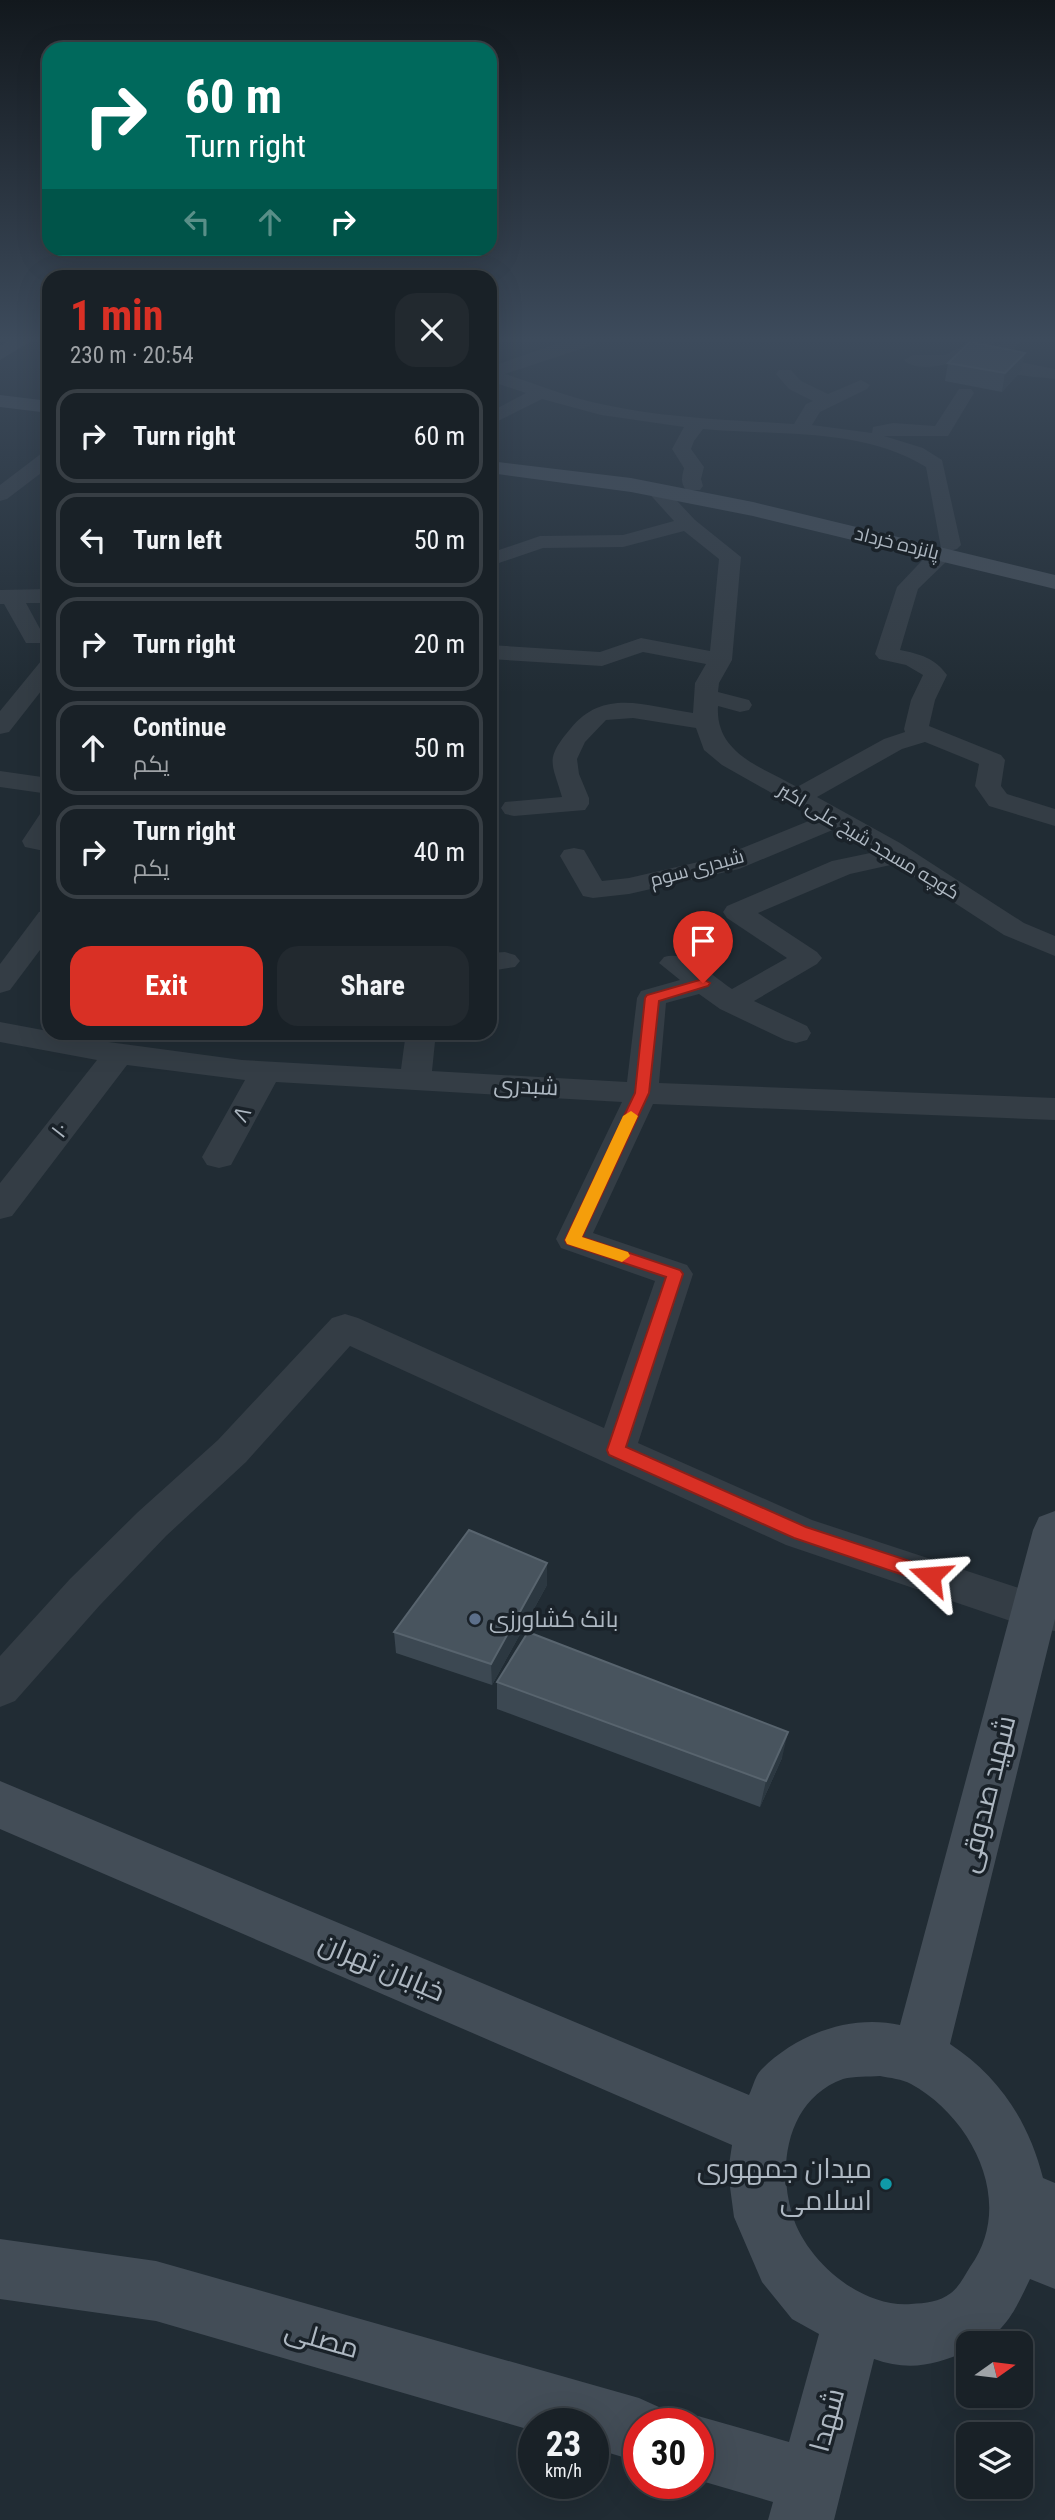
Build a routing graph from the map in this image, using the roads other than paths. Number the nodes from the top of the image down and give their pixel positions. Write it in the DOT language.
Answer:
graph roads {
  1 [pos="686,458"];
  2 [pos="923,458"];
  3 [pos="497,459"];
  4 [pos="42,462"];
  5 [pos="497,468"];
  6 [pos="693,486"];
  7 [pos="655,489"];
  8 [pos="0,495"];
  9 [pos="688,524"];
  10 [pos="946,550"];
  11 [pos="497,557"];
  12 [pos="1055,570"];
  13 [pos="1055,582"];
  14 [pos="42,596"];
  15 [pos="5,597"];
  16 [pos="34,638"];
  17 [pos="497,653"];
  18 [pos="42,674"];
  19 [pos="738,679"];
  20 [pos="711,686"];
  21 [pos="740,705"];
  22 [pos="3,720"];
  23 [pos="923,734"];
  24 [pos="0,779"];
  25 [pos="42,785"];
  26 [pos="796,798"];
  27 [pos="514,808"];
  28 [pos="1055,818"];
  29 [pos="835,820"];
  30 [pos="42,830"];
  31 [pos="42,842"];
  32 [pos="899,855"];
  33 [pos="574,856"];
  34 [pos="42,927"];
  35 [pos="1055,947"];
  36 [pos="674,963"];
  37 [pos="703,983"];
  38 [pos="0,984"];
  39 [pos="731,1002"];
  40 [pos="0,1032"];
  41 [pos="796,1033"];
  42 [pos="42,1039"];
  43 [pos="45,1040"];
  44 [pos="420,1040"];
  45 [pos="119,1053"];
  46 [pos="266,1071"];
  47 [pos="415,1080"];
  48 [pos="642,1093"];
  49 [pos="1055,1109"];
  50 [pos="219,1157"];
  51 [pos="0,1207"];
  52 [pos="616,1450"];
  53 [pos="1055,1530"];
  54 [pos="1045,1612"];
  55 [pos="0,1687"];
  56 [pos="0,1805"];
  57 [pos="919,2057"];
  58 [pos="763,2129"];
  59 [pos="1036,2228"];
  60 [pos="0,2269"];
  61 [pos="853,2320"];
  62 [pos="623,2425"];
  63 [pos="714,2456"];
  64 [pos="806,2500"];
  1 -- 6 [label="street"];
  2 -- 10 [label="street"];
  3 -- 6 [label="main road, پانزده خرداد"];
  4 -- 8 [label="street"];
  5 -- 7 [label="main road, پانزده خرداد"];
  6 -- 10 [label="main road, پانزده خرداد"];
  7 -- 9 [label="street"];
  7 -- 10 [label="main road, پانزده خرداد"];
  9 -- 11 [label="street"];
  9 -- 20 [label="street"];
  10 -- 12 [label="main road, پانزده خرداد"];
  10 -- 13 [label="main road, پانزده خرداد"];
  10 -- 23 [label="street"];
  14 -- 15 [label="street"];
  15 -- 16 [label="street"];
  17 -- 20 [label="street"];
  18 -- 22 [label="street"];
  19 -- 20 [label="street"];
  20 -- 21 [label="street"];
  20 -- 26 [label="street, کوچه مسجد شیخ علی اکبر"];
  20 -- 27 [label="street"];
  23 -- 26 [label="street"];
  23 -- 28 [label="street"];
  24 -- 25 [label="street"];
  26 -- 29 [label="street, کوچه مسجد شیخ علی اکبر"];
  29 -- 32 [label="street, کوچه مسجد شیخ علی اکبر"];
  29 -- 33 [label="street, شبدری سوم"];
  30 -- 31 [label="street"];
  32 -- 35 [label="street, کوچه مسجد شیخ علی اکبر"];
  32 -- 39 [label="street"];
  34 -- 38 [label="street"];
  36 -- 37 [label="street"];
  37 -- 39 [label="street"];
  37 -- 48 [label="street"];
  39 -- 41 [label="street"];
  40 -- 42 [label="street, شبدری"];
  43 -- 45 [label="street, شبدری"];
  44 -- 47 [label="street"];
  45 -- 46 [label="street, شبدری"];
  45 -- 51 [label="street, ۱۰"];
  46 -- 47 [label="street, شبدری"];
  46 -- 50 [label="street, ۸"];
  47 -- 48 [label="street, شبدری"];
  48 -- 49 [label="street, شبدری"];
  48 -- 52 [label="street"];
  52 -- 54 [label="street"];
  52 -- 55 [label="street"];
  53 -- 54 [label="main road, شهید صدوقی"];
  54 -- 57 [label="main road, شهید صدوقی"];
  56 -- 58 [label="main road, خیابان تهران"];
  57 -- 58 [label="main road"];
  57 -- 59 [label="main road"];
  58 -- 61 [label="main road"];
  59 -- 61 [label="main road"];
  60 -- 62 [label="main road, مصلی"];
  61 -- 64 [label="main road, شهدا"];
  63 -- 64 [label="main road"];
}
